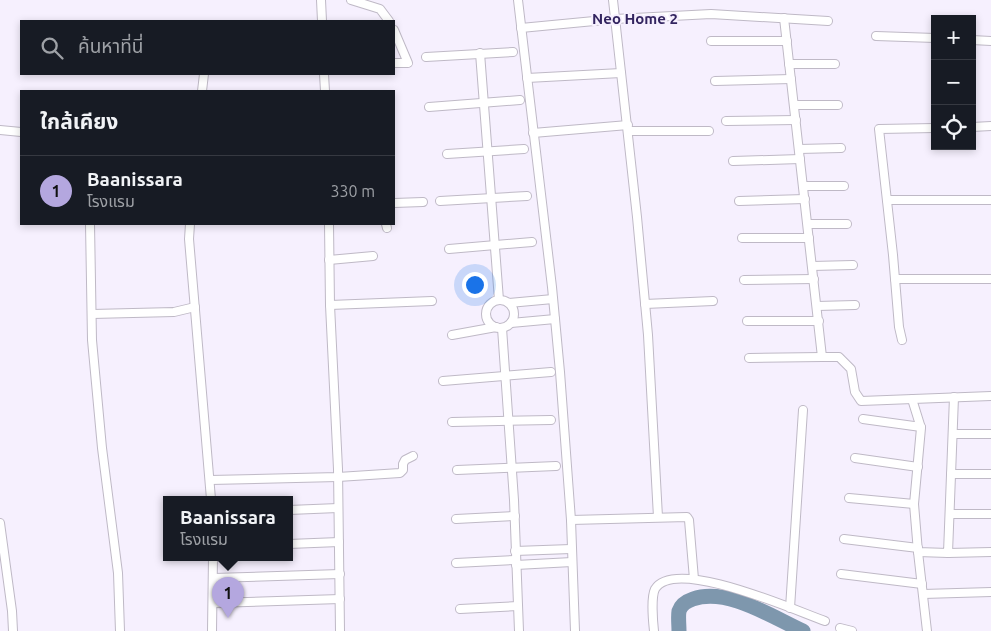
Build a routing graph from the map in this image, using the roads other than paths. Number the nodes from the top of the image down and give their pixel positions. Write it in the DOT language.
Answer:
graph roads {
  1 [pos="321,0"];
  2 [pos="351,0"];
  3 [pos="518,0"];
  4 [pos="614,0"];
  5 [pos="784,18"];
  6 [pos="615,19"];
  7 [pos="322,20"];
  8 [pos="389,20"];
  9 [pos="828,21"];
  10 [pos="521,28"];
  11 [pos="395,32"];
  12 [pos="876,36"];
  13 [pos="931,38"];
  14 [pos="976,40"];
  15 [pos="711,41"];
  16 [pos="787,41"];
  17 [pos="991,41"];
  18 [pos="513,52"];
  19 [pos="480,53"];
  20 [pos="426,57"];
  21 [pos="395,63"];
  22 [pos="789,64"];
  23 [pos="835,64"];
  24 [pos="621,73"];
  25 [pos="204,75"];
  26 [pos="324,75"];
  27 [pos="527,78"];
  28 [pos="791,80"];
  29 [pos="715,81"];
  30 [pos="202,90"];
  31 [pos="325,90"];
  32 [pos="520,100"];
  33 [pos="484,103"];
  34 [pos="794,105"];
  35 [pos="838,105"];
  36 [pos="429,107"];
  37 [pos="796,120"];
  38 [pos="726,121"];
  39 [pos="991,126"];
  40 [pos="976,127"];
  41 [pos="628,128"];
  42 [pos="931,128"];
  43 [pos="0,130"];
  44 [pos="709,131"];
  45 [pos="20,132"];
  46 [pos="533,133"];
  47 [pos="841,148"];
  48 [pos="524,149"];
  49 [pos="799,149"];
  50 [pos="488,150"];
  51 [pos="447,154"];
  52 [pos="800,159"];
  53 [pos="733,161"];
  54 [pos="803,186"];
  55 [pos="844,186"];
  56 [pos="527,196"];
  57 [pos="491,199"];
  58 [pos="805,199"];
  59 [pos="887,200"];
  60 [pos="991,200"];
  61 [pos="440,201"];
  62 [pos="740,201"];
  63 [pos="423,202"];
  64 [pos="395,203"];
  65 [pos="808,224"];
  66 [pos="847,224"];
  67 [pos="90,225"];
  68 [pos="190,225"];
  69 [pos="329,225"];
  70 [pos="742,238"];
  71 [pos="809,238"];
  72 [pos="532,242"];
  73 [pos="495,246"];
  74 [pos="449,250"];
  75 [pos="373,256"];
  76 [pos="330,260"];
  77 [pos="854,265"];
  78 [pos="812,266"];
  79 [pos="814,278"];
  80 [pos="895,279"];
  81 [pos="991,279"];
  82 [pos="744,280"];
  83 [pos="553,298"];
  84 [pos="499,300"];
  85 [pos="713,301"];
  86 [pos="432,302"];
  87 [pos="509,303"];
  88 [pos="645,304"];
  89 [pos="330,305"];
  90 [pos="855,305"];
  91 [pos="817,306"];
  92 [pos="195,307"];
  93 [pos="92,314"];
  94 [pos="555,320"];
  95 [pos="747,321"];
  96 [pos="819,321"];
  97 [pos="511,323"];
  98 [pos="499,328"];
  99 [pos="452,335"];
  100 [pos="902,340"];
  101 [pos="822,357"];
  102 [pos="749,358"];
  103 [pos="551,372"];
  104 [pos="505,375"];
  105 [pos="443,381"];
  106 [pos="991,396"];
  107 [pos="954,398"];
  108 [pos="912,399"];
  109 [pos="803,410"];
  110 [pos="863,419"];
  111 [pos="551,420"];
  112 [pos="452,422"];
  113 [pos="508,422"];
  114 [pos="921,427"];
  115 [pos="953,434"];
  116 [pos="991,434"];
  117 [pos="413,456"];
  118 [pos="855,458"];
  119 [pos="556,466"];
  120 [pos="512,467"];
  121 [pos="918,467"];
  122 [pos="457,470"];
  123 [pos="952,474"];
  124 [pos="991,474"];
  125 [pos="338,477"];
  126 [pos="210,480"];
  127 [pos="211,496"];
  128 [pos="849,498"];
  129 [pos="914,504"];
  130 [pos="338,508"];
  131 [pos="293,510"];
  132 [pos="950,514"];
  133 [pos="991,514"];
  134 [pos="515,516"];
  135 [pos="658,517"];
  136 [pos="456,519"];
  137 [pos="570,520"];
  138 [pos="0,523"];
  139 [pos="844,538"];
  140 [pos="339,542"];
  141 [pos="293,544"];
  142 [pos="571,550"];
  143 [pos="918,550"];
  144 [pos="515,551"];
  145 [pos="991,552"];
  146 [pos="948,553"];
  147 [pos="213,561"];
  148 [pos="456,562"];
  149 [pos="516,562"];
  150 [pos="572,562"];
  151 [pos="340,574"];
  152 [pos="841,574"];
  153 [pos="213,578"];
  154 [pos="694,579"];
  155 [pos="922,584"];
  156 [pos="991,592"];
  157 [pos="923,594"];
  158 [pos="340,599"];
  159 [pos="213,603"];
  160 [pos="518,606"];
  161 [pos="790,608"];
  162 [pos="460,609"];
  163 [pos="825,621"];
  164 [pos="840,628"];
  165 [pos="13,631"];
  166 [pos="120,631"];
  167 [pos="212,631"];
  168 [pos="340,631"];
  169 [pos="519,631"];
  170 [pos="575,631"];
  171 [pos="654,631"];
  172 [pos="852,631"];
  173 [pos="927,631"];
  1 -- 7 [label="street"];
  2 -- 8 [label="street"];
  3 -- 10 [label="street"];
  4 -- 6 [label="street"];
  5 -- 6 [label="street"];
  5 -- 9 [label="street"];
  5 -- 16 [label="street"];
  6 -- 10 [label="street"];
  6 -- 24 [label="street"];
  10 -- 27 [label="street"];
  11 -- 21 [label="street"];
  12 -- 13 [label="street"];
  14 -- 17 [label="street"];
  15 -- 16 [label="street"];
  16 -- 22 [label="street"];
  18 -- 19 [label="street"];
  19 -- 20 [label="street"];
  19 -- 33 [label="street"];
  22 -- 23 [label="street"];
  22 -- 28 [label="street"];
  24 -- 27 [label="street"];
  24 -- 41 [label="street"];
  25 -- 30 [label="street"];
  26 -- 31 [label="street"];
  27 -- 46 [label="street"];
  28 -- 29 [label="street"];
  28 -- 34 [label="street"];
  32 -- 33 [label="street"];
  33 -- 36 [label="street"];
  33 -- 50 [label="street"];
  34 -- 35 [label="street"];
  34 -- 37 [label="street"];
  37 -- 38 [label="street"];
  37 -- 49 [label="street"];
  39 -- 40 [label="street"];
  41 -- 44 [label="street"];
  41 -- 46 [label="street"];
  41 -- 88 [label="street"];
  42 -- 59 [label="street"];
  43 -- 45 [label="street"];
  46 -- 83 [label="street"];
  47 -- 49 [label="street"];
  48 -- 50 [label="street"];
  49 -- 52 [label="street"];
  50 -- 51 [label="street"];
  50 -- 57 [label="street"];
  52 -- 53 [label="street"];
  52 -- 54 [label="street"];
  54 -- 55 [label="street"];
  54 -- 58 [label="street"];
  56 -- 57 [label="street"];
  57 -- 61 [label="street"];
  57 -- 73 [label="street"];
  58 -- 62 [label="street"];
  58 -- 65 [label="street"];
  59 -- 60 [label="street"];
  59 -- 80 [label="street"];
  63 -- 64 [label="street"];
  65 -- 66 [label="street"];
  65 -- 71 [label="street"];
  67 -- 93 [label="street"];
  68 -- 92 [label="street"];
  69 -- 76 [label="street"];
  70 -- 71 [label="street"];
  71 -- 78 [label="street"];
  72 -- 73 [label="street"];
  73 -- 74 [label="street"];
  73 -- 84 [label="street"];
  75 -- 76 [label="street"];
  76 -- 89 [label="street"];
  77 -- 78 [label="street"];
  78 -- 79 [label="street"];
  79 -- 82 [label="street"];
  79 -- 91 [label="street"];
  80 -- 81 [label="street"];
  80 -- 100 [label="street"];
  83 -- 87 [label="street"];
  83 -- 94 [label="street"];
  84 -- 87 [label="street"];
  84 -- 98 [label="street"];
  85 -- 88 [label="street"];
  86 -- 89 [label="street"];
  87 -- 97 [label="street"];
  88 -- 135 [label="street"];
  89 -- 125 [label="street"];
  90 -- 91 [label="street"];
  91 -- 96 [label="street"];
  92 -- 93 [label="street"];
  92 -- 126 [label="street"];
  93 -- 166 [label="street"];
  94 -- 97 [label="street"];
  94 -- 137 [label="street"];
  95 -- 96 [label="street"];
  96 -- 101 [label="street"];
  97 -- 98 [label="street"];
  98 -- 99 [label="street"];
  98 -- 104 [label="street"];
  101 -- 102 [label="street"];
  101 -- 108 [label="street"];
  103 -- 104 [label="street"];
  104 -- 105 [label="street"];
  104 -- 113 [label="street"];
  106 -- 107 [label="street"];
  107 -- 108 [label="street"];
  107 -- 115 [label="street"];
  108 -- 114 [label="street"];
  109 -- 161 [label="street"];
  110 -- 114 [label="street"];
  111 -- 113 [label="street"];
  112 -- 113 [label="street"];
  113 -- 120 [label="street"];
  114 -- 121 [label="street"];
  115 -- 116 [label="street"];
  115 -- 123 [label="street"];
  117 -- 125 [label="street"];
  118 -- 121 [label="street"];
  119 -- 120 [label="street"];
  120 -- 122 [label="street"];
  120 -- 134 [label="street"];
  121 -- 129 [label="street"];
  123 -- 124 [label="street"];
  123 -- 132 [label="street"];
  125 -- 126 [label="street"];
  125 -- 130 [label="street"];
  126 -- 127 [label="street"];
  128 -- 129 [label="street"];
  129 -- 143 [label="street"];
  130 -- 131 [label="street"];
  130 -- 140 [label="street"];
  132 -- 133 [label="street"];
  132 -- 146 [label="street"];
  134 -- 136 [label="street"];
  134 -- 144 [label="street"];
  135 -- 137 [label="street"];
  135 -- 154 [label="street"];
  137 -- 142 [label="street"];
  138 -- 165 [label="street"];
  139 -- 143 [label="street"];
  140 -- 141 [label="street"];
  140 -- 151 [label="street"];
  142 -- 144 [label="street"];
  142 -- 150 [label="street"];
  143 -- 146 [label="street"];
  143 -- 155 [label="street"];
  144 -- 149 [label="street"];
  145 -- 146 [label="street"];
  147 -- 153 [label="street"];
  148 -- 149 [label="street"];
  149 -- 150 [label="street"];
  149 -- 160 [label="street"];
  150 -- 170 [label="street"];
  151 -- 153 [label="street"];
  151 -- 158 [label="street"];
  152 -- 155 [label="street"];
  153 -- 159 [label="street"];
  154 -- 161 [label="street"];
  154 -- 171 [label="street"];
  155 -- 157 [label="street"];
  156 -- 157 [label="street"];
  157 -- 173 [label="street"];
  158 -- 159 [label="street"];
  158 -- 168 [label="street"];
  159 -- 167 [label="street"];
  160 -- 162 [label="street"];
  160 -- 169 [label="street"];
  161 -- 163 [label="street"];
  164 -- 172 [label="street"];
}
